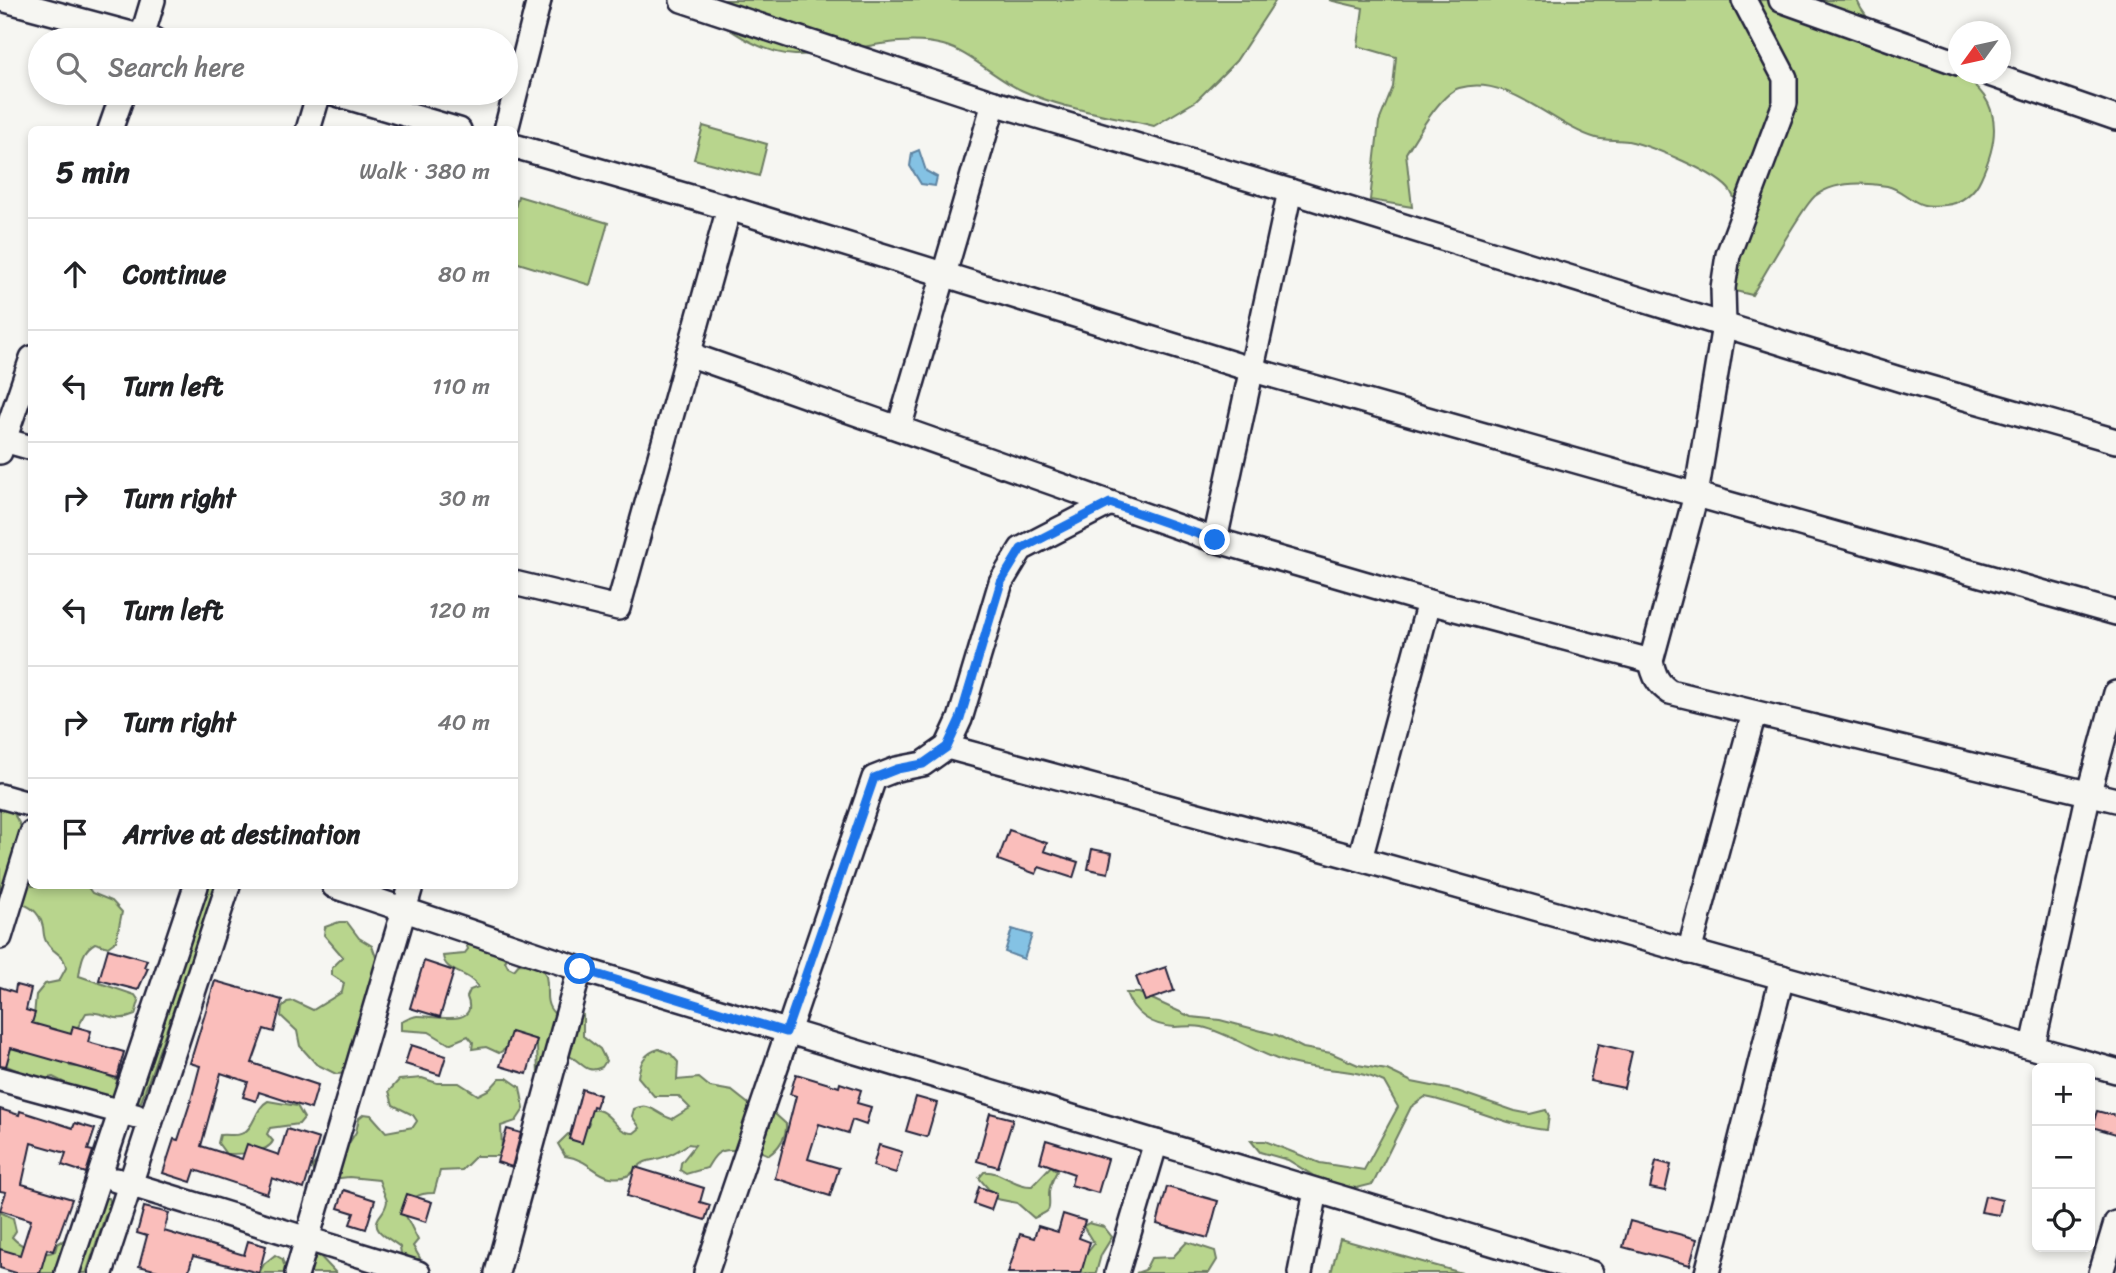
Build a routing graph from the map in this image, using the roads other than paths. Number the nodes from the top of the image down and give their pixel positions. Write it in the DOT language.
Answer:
graph roads {
  1 [pos="5,0"];
  2 [pos="153,0"];
  3 [pos="539,0"];
  4 [pos="682,0"];
  5 [pos="1744,0"];
  6 [pos="1781,0"];
  7 [pos="106,28"];
  8 [pos="148,28"];
  9 [pos="1948,59"];
  10 [pos="2011,82"];
  11 [pos="518,83"];
  12 [pos="994,103"];
  13 [pos="119,105"];
  14 [pos="315,105"];
  15 [pos="374,105"];
  16 [pos="512,105"];
  17 [pos="2116,118"];
  18 [pos="111,126"];
  19 [pos="309,126"];
  20 [pos="445,126"];
  21 [pos="507,126"];
  22 [pos="518,147"];
  23 [pos="1290,191"];
  24 [pos="729,208"];
  25 [pos="944,275"];
  26 [pos="1724,326"];
  27 [pos="688,354"];
  28 [pos="28,369"];
  29 [pos="1253,370"];
  30 [pos="899,428"];
  31 [pos="2116,441"];
  32 [pos="1,444"];
  33 [pos="28,447"];
  34 [pos="1696,495"];
  35 [pos="1110,503"];
  36 [pos="1215,540"];
  37 [pos="518,584"];
  38 [pos="1429,602"];
  39 [pos="2116,613"];
  40 [pos="1651,661"];
  41 [pos="2116,693"];
  42 [pos="1754,713"];
  43 [pos="947,747"];
  44 [pos="2089,792"];
  45 [pos="0,796"];
  46 [pos="2116,800"];
  47 [pos="28,804"];
  48 [pos="28,846"];
  49 [pos="1360,859"];
  50 [pos="195,889"];
  51 [pos="227,889"];
  52 [pos="342,889"];
  53 [pos="410,889"];
  54 [pos="402,910"];
  55 [pos="0,937"];
  56 [pos="1689,952"];
  57 [pos="580,969"];
  58 [pos="1782,977"];
  59 [pos="786,1032"];
  60 [pos="2033,1046"];
  61 [pos="2116,1071"];
  62 [pos="0,1079"];
  63 [pos="121,1112"];
  64 [pos="149,1119"];
  65 [pos="1156,1142"];
  66 [pos="100,1174"];
  67 [pos="130,1184"];
  68 [pos="1316,1191"];
  69 [pos="2116,1223"];
  70 [pos="309,1238"];
  71 [pos="1516,1262"];
  72 [pos="68,1273"];
  73 [pos="101,1273"];
  74 [pos="297,1273"];
  75 [pos="418,1273"];
  76 [pos="497,1273"];
  77 [pos="706,1273"];
  78 [pos="1117,1273"];
  79 [pos="1300,1273"];
  80 [pos="1591,1273"];
  81 [pos="1707,1273"];
  82 [pos="2101,1273"];
  1 -- 7 [label="street"];
  2 -- 8 [label="street"];
  3 -- 11 [label="street"];
  4 -- 12 [label="street"];
  5 -- 26 [label="street"];
  6 -- 9 [label="street"];
  10 -- 17 [label="street"];
  12 -- 23 [label="street"];
  12 -- 25 [label="street"];
  13 -- 18 [label="street"];
  14 -- 19 [label="street"];
  15 -- 20 [label="street"];
  16 -- 21 [label="street"];
  22 -- 24 [label="street"];
  23 -- 26 [label="street"];
  23 -- 29 [label="street"];
  24 -- 25 [label="street"];
  24 -- 27 [label="street"];
  25 -- 29 [label="street"];
  25 -- 30 [label="street"];
  26 -- 31 [label="street"];
  26 -- 34 [label="street"];
  27 -- 30 [label="street"];
  27 -- 37 [label="street"];
  28 -- 32 [label="street"];
  29 -- 34 [label="street"];
  29 -- 36 [label="street"];
  30 -- 35 [label="street"];
  32 -- 33 [label="street"];
  34 -- 39 [label="street"];
  34 -- 40 [label="street"];
  35 -- 36 [label="street"];
  35 -- 43 [label="street"];
  36 -- 38 [label="street"];
  38 -- 40 [label="street"];
  38 -- 49 [label="street"];
  40 -- 42 [label="street"];
  41 -- 44 [label="street"];
  42 -- 44 [label="street"];
  42 -- 56 [label="street"];
  43 -- 49 [label="street"];
  43 -- 59 [label="street"];
  44 -- 46 [label="street"];
  44 -- 60 [label="street"];
  45 -- 47 [label="street"];
  48 -- 55 [label="street"];
  49 -- 56 [label="street"];
  50 -- 63 [label="street"];
  51 -- 64 [label="street"];
  52 -- 54 [label="street"];
  53 -- 54 [label="street"];
  54 -- 57 [label="street"];
  54 -- 70 [label="street"];
  56 -- 58 [label="street"];
  57 -- 59 [label="street"];
  57 -- 76 [label="street"];
  58 -- 60 [label="street"];
  58 -- 81 [label="street"];
  59 -- 65 [label="street"];
  59 -- 77 [label="street"];
  60 -- 61 [label="street"];
  62 -- 63 [label="street"];
  63 -- 64 [label="street"];
  63 -- 66 [label="street"];
  64 -- 67 [label="street"];
  65 -- 68 [label="street"];
  65 -- 78 [label="street"];
  66 -- 67 [label="street"];
  66 -- 72 [label="street"];
  67 -- 70 [label="street"];
  67 -- 73 [label="street"];
  68 -- 71 [label="street"];
  68 -- 79 [label="street"];
  69 -- 82 [label="street"];
  70 -- 74 [label="street"];
  70 -- 75 [label="street"];
  71 -- 80 [label="street"];
}
